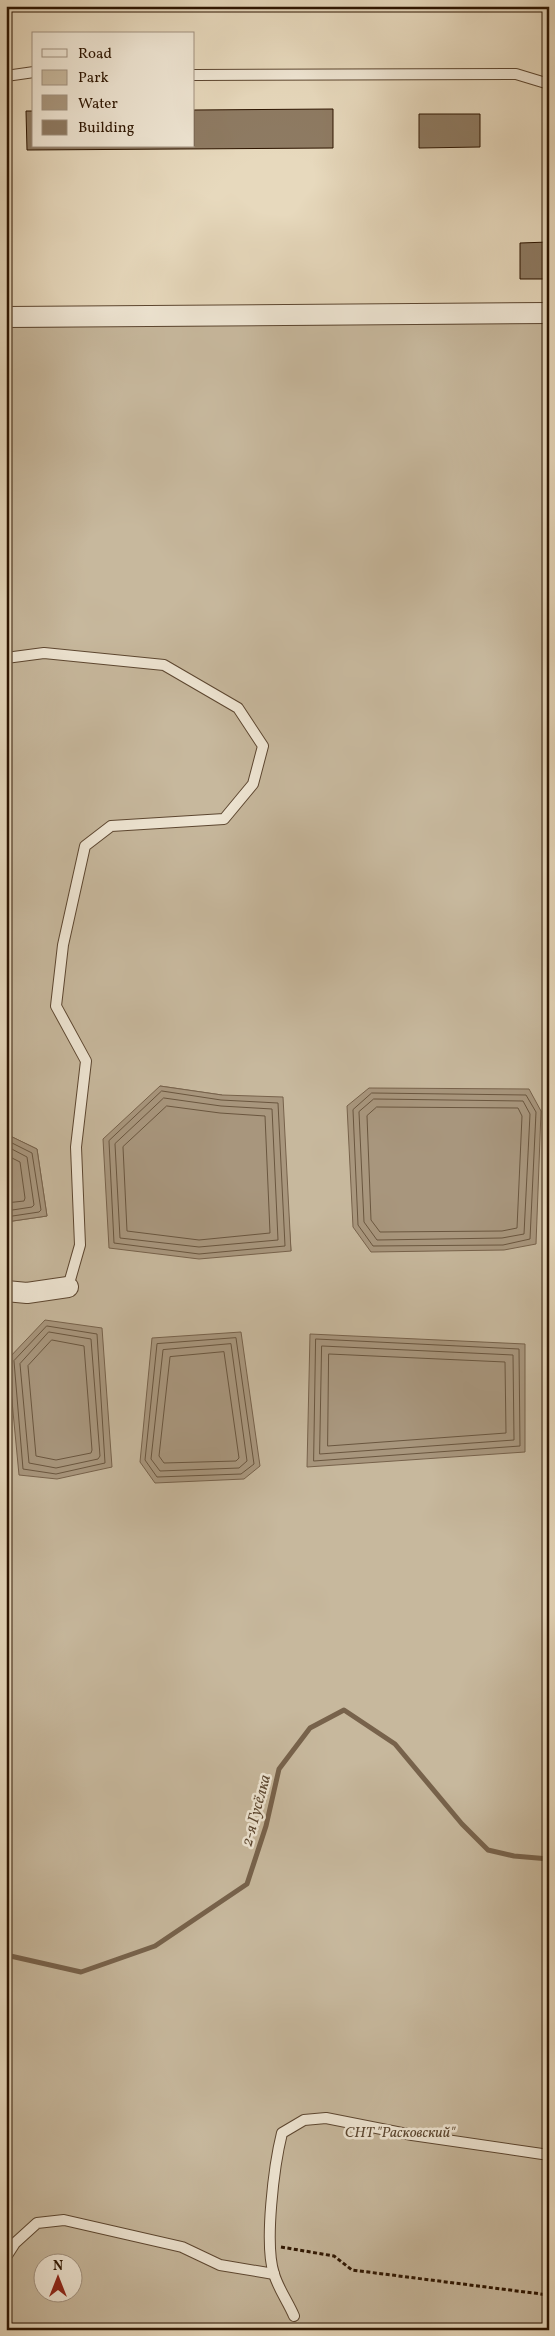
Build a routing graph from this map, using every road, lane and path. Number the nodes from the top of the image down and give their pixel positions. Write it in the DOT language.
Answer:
graph roads {
  1 [pos="32,72"];
  2 [pos="195,75"];
  3 [pos="6,76"];
  4 [pos="549,84"];
  5 [pos="549,313"];
  6 [pos="6,316"];
  7 [pos="6,658"];
  8 [pos="68,1287"];
  9 [pos="6,1291"];
  10 [pos="549,2155"];
  11 [pos="269,2244"];
  12 [pos="6,2257"];
  13 [pos="274,2274"];
  14 [pos="549,2295"];
  15 [pos="294,2316"];
  1 -- 3 [label="lane"];
  2 -- 4 [label="lane"];
  5 -- 6 [label="street"];
  7 -- 8 [label="lane"];
  8 -- 9 [label="street"];
  10 -- 11 [label="lane"];
  11 -- 13 [label="lane"];
  11 -- 14 [label="path"];
  12 -- 13 [label="lane"];
  13 -- 15 [label="lane"];
}
